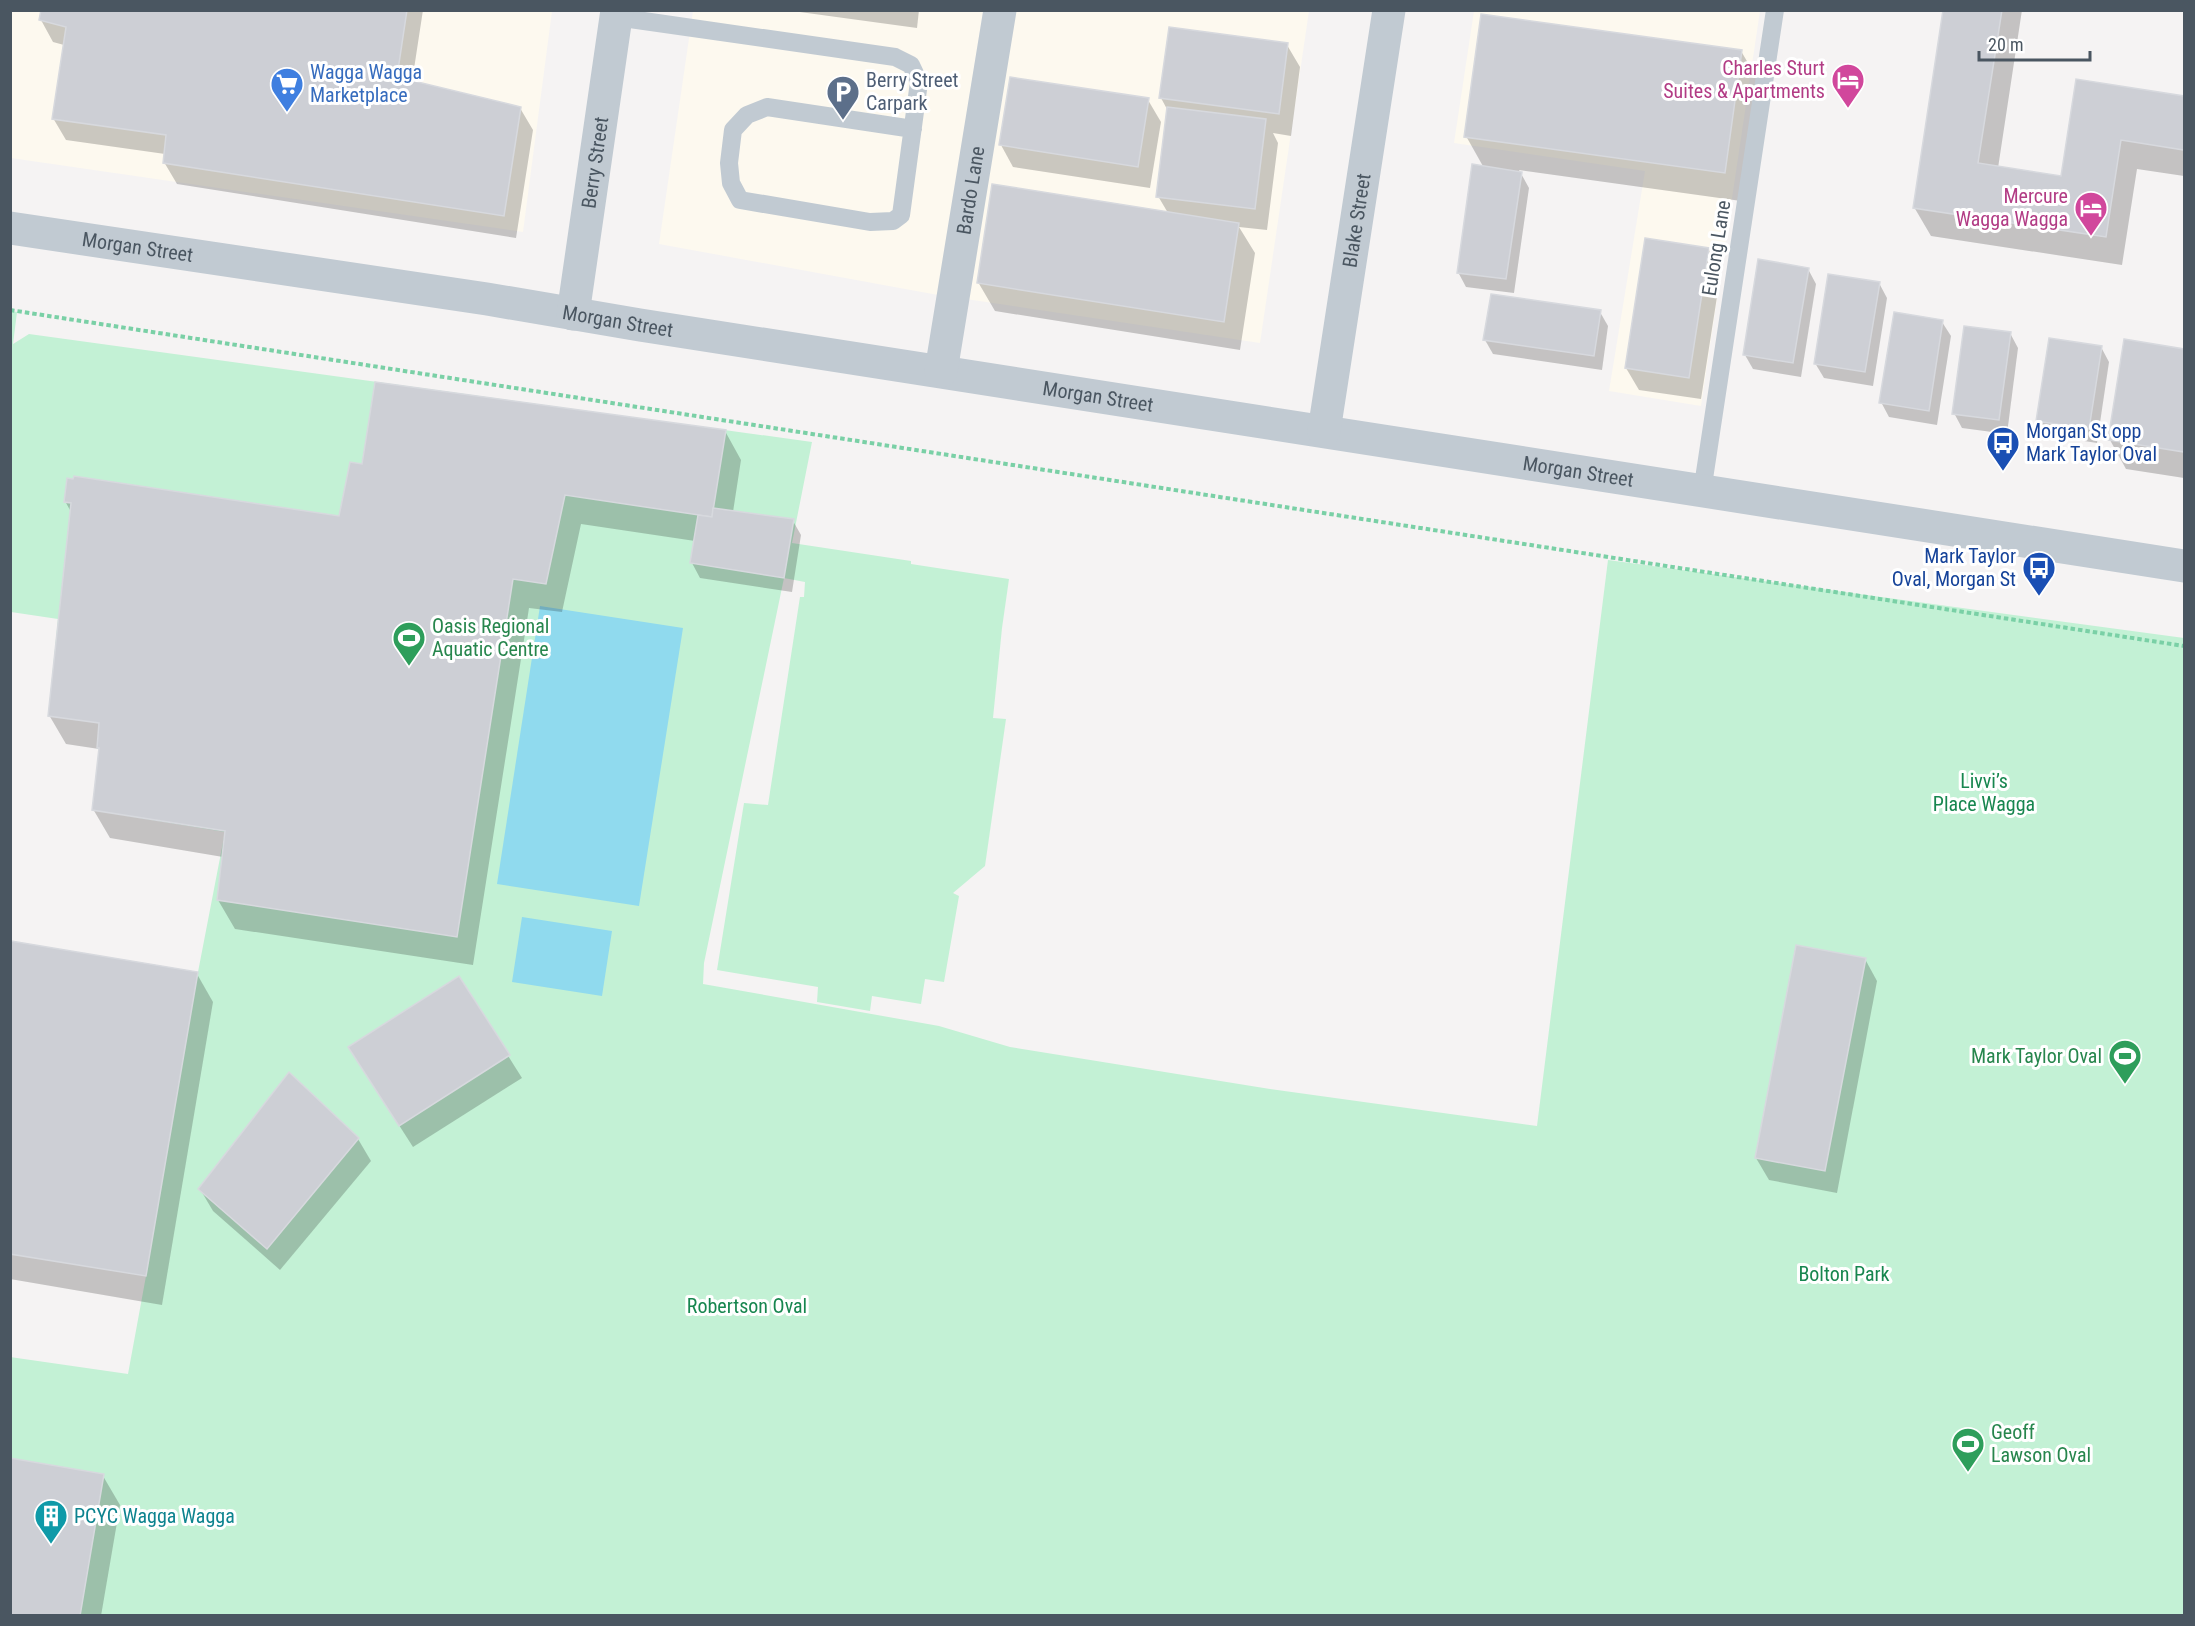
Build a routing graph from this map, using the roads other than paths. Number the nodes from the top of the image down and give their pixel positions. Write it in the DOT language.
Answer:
graph roads {
  1 [pos="1000,10"];
  2 [pos="1389,10"];
  3 [pos="1775,10"];
  4 [pos="616,14"];
  5 [pos="913,129"];
  6 [pos="10,228"];
  7 [pos="573,314"];
  8 [pos="941,371"];
  9 [pos="1324,431"];
  10 [pos="1702,492"];
  11 [pos="2184,566"];
  1 -- 8 [label="street, Bardo Lane"];
  2 -- 9 [label="street, Blake Street"];
  3 -- 10 [label="lane, Eulong Lane"];
  4 -- 5 [label="lane"];
  4 -- 7 [label="street, Berry Street"];
  5 -- 5 [label="lane"];
  6 -- 7 [label="street, Morgan Street"];
  7 -- 8 [label="street, Morgan Street"];
  8 -- 9 [label="street, Morgan Street"];
  9 -- 10 [label="street, Morgan Street"];
  10 -- 11 [label="street, Morgan Street"];
}
